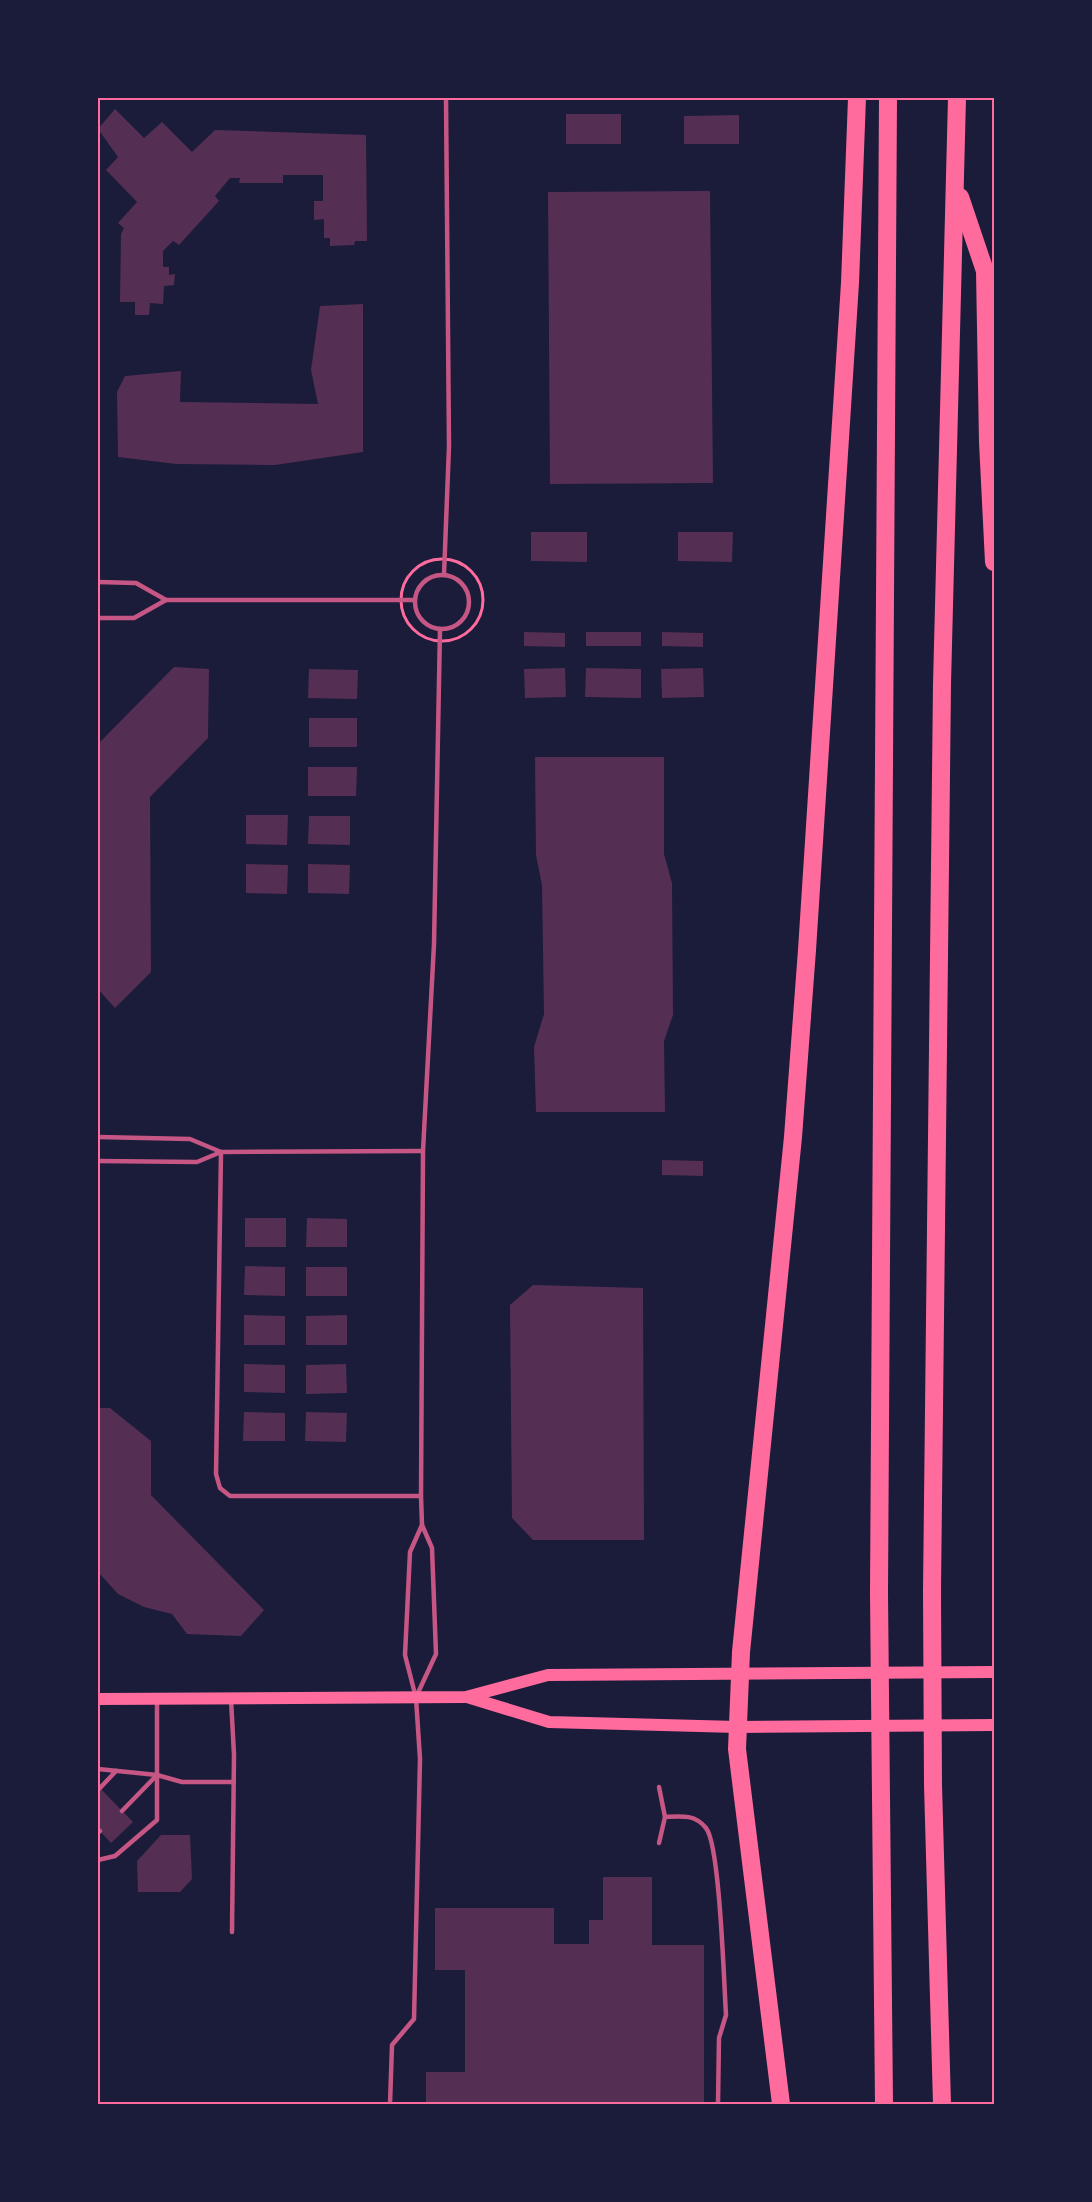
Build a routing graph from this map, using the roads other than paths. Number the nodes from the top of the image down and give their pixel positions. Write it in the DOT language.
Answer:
graph roads {
  1 [pos="446,98"];
  2 [pos="857,98"];
  3 [pos="888,98"];
  4 [pos="957,98"];
  5 [pos="956,184"];
  6 [pos="994,562"];
  7 [pos="444,574"];
  8 [pos="98,582"];
  9 [pos="166,600"];
  10 [pos="414,600"];
  11 [pos="98,618"];
  12 [pos="440,629"];
  13 [pos="98,1137"];
  14 [pos="423,1151"];
  15 [pos="221,1152"];
  16 [pos="98,1161"];
  17 [pos="421,1496"];
  18 [pos="422,1525"];
  19 [pos="740,1672"];
  20 [pos="994,1672"];
  21 [pos="466,1697"];
  22 [pos="416,1698"];
  23 [pos="98,1699"];
  24 [pos="157,1699"];
  25 [pos="231,1699"];
  26 [pos="994,1725"];
  27 [pos="737,1727"];
  28 [pos="98,1769"];
  29 [pos="116,1771"];
  30 [pos="156,1775"];
  31 [pos="234,1782"];
  32 [pos="659,1787"];
  33 [pos="100,1788"];
  34 [pos="122,1811"];
  35 [pos="665,1817"];
  36 [pos="659,1843"];
  37 [pos="98,1860"];
  38 [pos="232,1932"];
  39 [pos="390,2104"];
  40 [pos="718,2104"];
  41 [pos="781,2104"];
  42 [pos="885,2104"];
  43 [pos="942,2104"];
  1 -- 7 [label="lane"];
  2 -- 19 [label="highway"];
  3 -- 42 [label="highway"];
  4 -- 5 [label="highway"];
  5 -- 6 [label="highway"];
  5 -- 43 [label="highway"];
  7 -- 10 [label="lane"];
  7 -- 12 [label="lane"];
  8 -- 9 [label="lane"];
  9 -- 10 [label="lane"];
  9 -- 11 [label="lane"];
  10 -- 12 [label="lane"];
  12 -- 14 [label="lane"];
  13 -- 15 [label="lane"];
  14 -- 15 [label="lane"];
  14 -- 17 [label="lane"];
  15 -- 16 [label="lane"];
  15 -- 17 [label="lane"];
  17 -- 18 [label="lane"];
  18 -- 22 [label="lane"];
  18 -- 22 [label="lane"];
  19 -- 20 [label="main road"];
  19 -- 21 [label="main road"];
  19 -- 27 [label="highway"];
  21 -- 22 [label="main road"];
  21 -- 27 [label="main road"];
  22 -- 25 [label="main road"];
  22 -- 39 [label="lane"];
  23 -- 24 [label="main road"];
  24 -- 25 [label="main road"];
  24 -- 30 [label="lane"];
  25 -- 31 [label="lane"];
  26 -- 27 [label="main road"];
  27 -- 41 [label="highway"];
  28 -- 29 [label="lane"];
  29 -- 30 [label="lane"];
  29 -- 33 [label="lane"];
  30 -- 31 [label="lane"];
  30 -- 34 [label="lane"];
  30 -- 37 [label="lane"];
  31 -- 38 [label="lane"];
  32 -- 35 [label="lane"];
  35 -- 36 [label="lane"];
  35 -- 40 [label="lane"];
}
